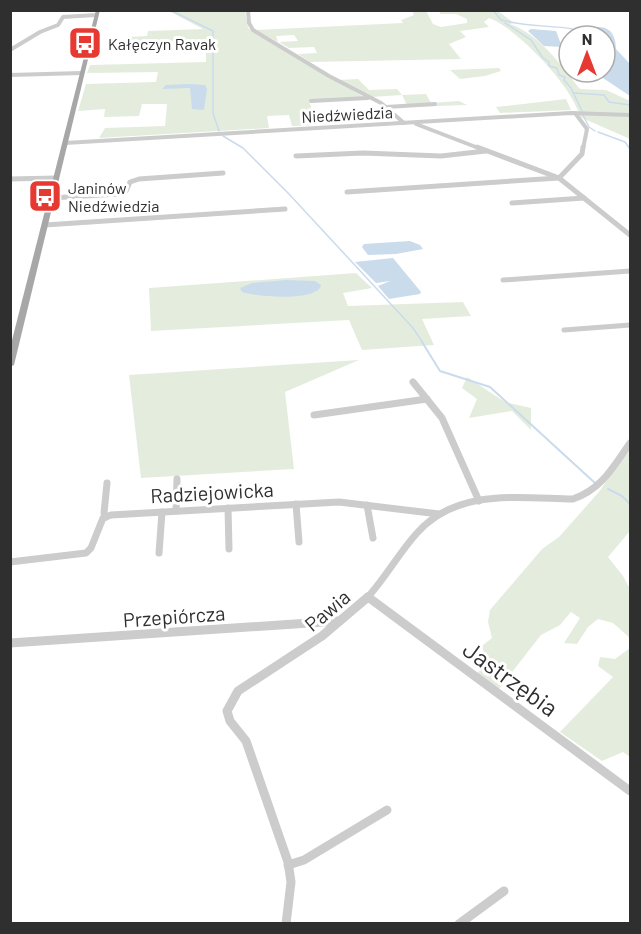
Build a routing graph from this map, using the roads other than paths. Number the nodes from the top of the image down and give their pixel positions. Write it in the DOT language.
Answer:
graph roads {
  1 [pos="254,10"];
  2 [pos="248,11"];
  3 [pos="97,13"];
  4 [pos="10,50"];
  5 [pos="82,73"];
  6 [pos="10,75"];
  7 [pos="369,98"];
  8 [pos="311,101"];
  9 [pos="435,104"];
  10 [pos="386,107"];
  11 [pos="575,113"];
  12 [pos="630,115"];
  13 [pos="414,122"];
  14 [pos="404,123"];
  15 [pos="65,143"];
  16 [pos="486,151"];
  17 [pos="296,156"];
  18 [pos="223,173"];
  19 [pos="56,178"];
  20 [pos="559,178"];
  21 [pos="10,179"];
  22 [pos="347,192"];
  23 [pos="51,198"];
  24 [pos="584,198"];
  25 [pos="512,203"];
  26 [pos="285,209"];
  27 [pos="45,225"];
  28 [pos="630,235"];
  29 [pos="630,271"];
  30 [pos="503,280"];
  31 [pos="630,325"];
  32 [pos="564,330"];
  33 [pos="10,365"];
  34 [pos="413,382"];
  35 [pos="427,399"];
  36 [pos="314,415"];
  37 [pos="630,443"];
  38 [pos="177,479"];
  39 [pos="107,483"];
  40 [pos="479,501"];
  41 [pos="296,504"];
  42 [pos="367,505"];
  43 [pos="228,508"];
  44 [pos="176,511"];
  45 [pos="162,512"];
  46 [pos="439,514"];
  47 [pos="106,517"];
  48 [pos="373,538"];
  49 [pos="299,542"];
  50 [pos="229,549"];
  51 [pos="159,553"];
  52 [pos="10,562"];
  53 [pos="368,597"];
  54 [pos="339,621"];
  55 [pos="10,643"];
  56 [pos="630,791"];
  57 [pos="387,810"];
  58 [pos="288,865"];
  59 [pos="504,891"];
  60 [pos="286,924"];
  61 [pos="459,924"];
  1 -- 2 [label="street"];
  2 -- 7 [label="street"];
  3 -- 4 [label="street"];
  3 -- 5 [label="main road"];
  5 -- 6 [label="street"];
  5 -- 15 [label="main road"];
  7 -- 8 [label="street"];
  7 -- 10 [label="street"];
  9 -- 10 [label="street"];
  10 -- 14 [label="street"];
  11 -- 12 [label="street, Niedźwiedzia"];
  11 -- 13 [label="street, Niedźwiedzia"];
  11 -- 20 [label="street"];
  13 -- 14 [label="street, Niedźwiedzia"];
  13 -- 16 [label="street"];
  14 -- 15 [label="street, Niedźwiedzia"];
  15 -- 19 [label="main road"];
  16 -- 17 [label="street"];
  16 -- 20 [label="street"];
  18 -- 23 [label="street"];
  19 -- 21 [label="street"];
  19 -- 23 [label="main road"];
  20 -- 22 [label="street"];
  20 -- 24 [label="street"];
  23 -- 27 [label="main road"];
  24 -- 25 [label="street"];
  24 -- 28 [label="street"];
  26 -- 27 [label="street"];
  27 -- 33 [label="main road"];
  29 -- 30 [label="street"];
  31 -- 32 [label="street"];
  34 -- 35 [label="street"];
  35 -- 36 [label="street"];
  35 -- 40 [label="street"];
  37 -- 40 [label="street, Pawia"];
  38 -- 44 [label="street"];
  39 -- 47 [label="street"];
  40 -- 46 [label="street, Pawia"];
  41 -- 42 [label="street, Radziejowicka"];
  41 -- 43 [label="street, Radziejowicka"];
  41 -- 49 [label="street"];
  42 -- 46 [label="street, Radziejowicka"];
  42 -- 48 [label="street"];
  43 -- 44 [label="street, Radziejowicka"];
  43 -- 50 [label="street"];
  44 -- 45 [label="street, Radziejowicka"];
  45 -- 47 [label="street, Radziejowicka"];
  45 -- 51 [label="street"];
  46 -- 53 [label="street, Pawia"];
  47 -- 52 [label="street"];
  53 -- 54 [label="street, Pawia"];
  53 -- 56 [label="street, Jastrzębia"];
  54 -- 55 [label="street, Przepiórcza"];
  54 -- 58 [label="street, Pawia"];
  57 -- 58 [label="street"];
  58 -- 60 [label="street, Pawia"];
  59 -- 61 [label="street"];
}
